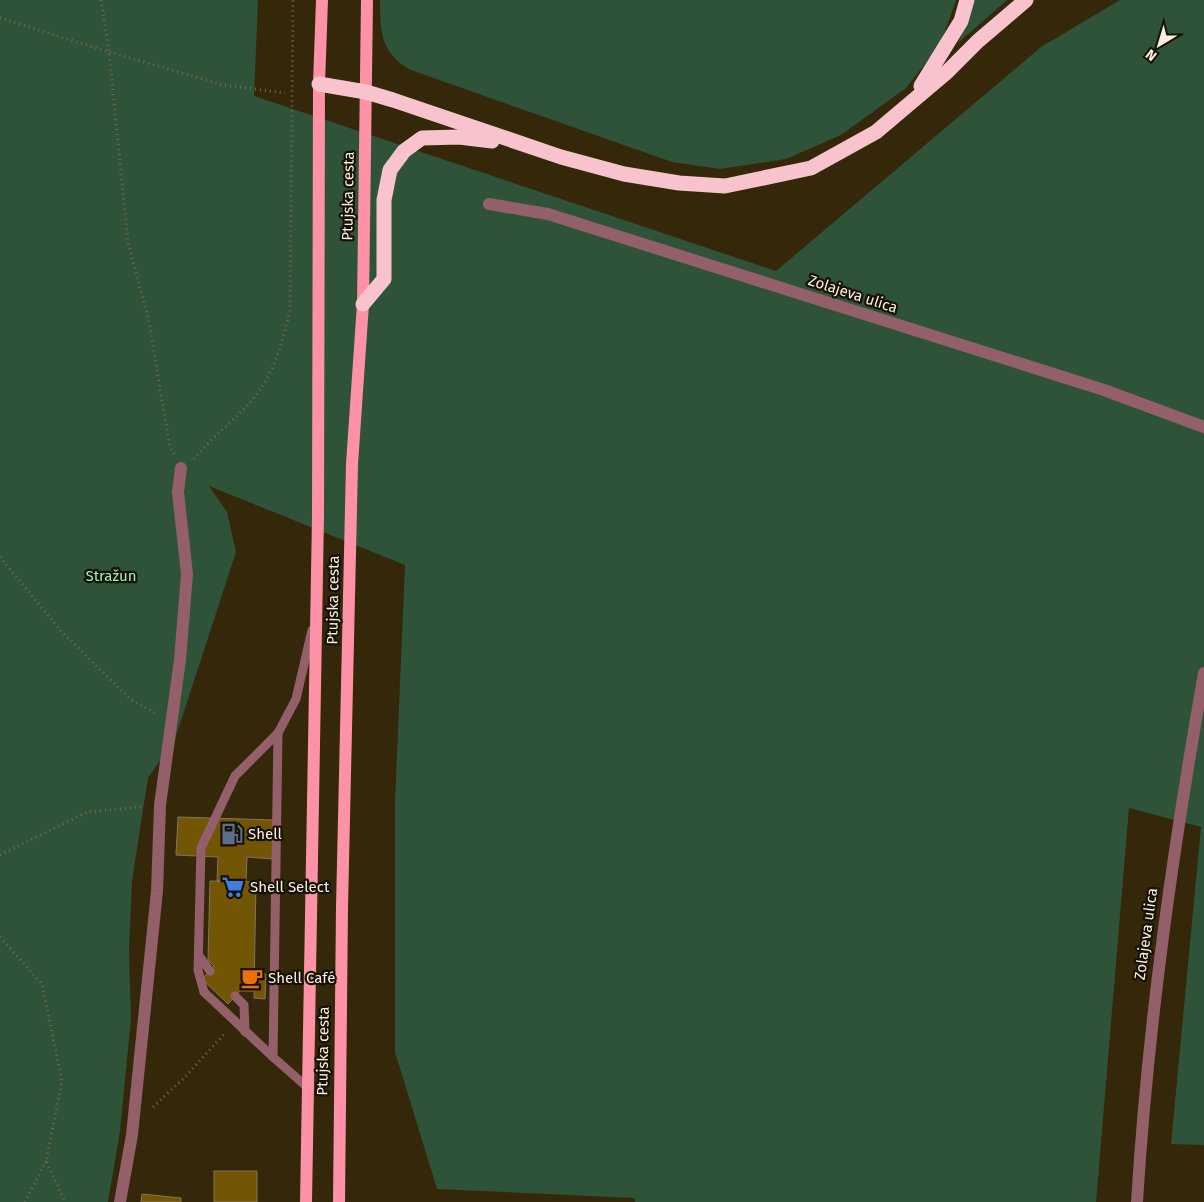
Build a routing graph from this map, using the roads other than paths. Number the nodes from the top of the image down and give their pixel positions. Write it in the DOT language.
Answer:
graph roads {
  1 [pos="322,0"];
  2 [pos="367,0"];
  3 [pos="967,0"];
  4 [pos="1026,0"];
  5 [pos="319,84"];
  6 [pos="366,92"];
  7 [pos="912,100"];
  8 [pos="521,144"];
  9 [pos="489,204"];
  10 [pos="363,304"];
  11 [pos="1204,427"];
  12 [pos="181,468"];
  13 [pos="317,608"];
  14 [pos="1204,673"];
  15 [pos="278,733"];
  16 [pos="200,957"];
  17 [pos="210,971"];
  18 [pos="235,996"];
  19 [pos="245,1032"];
  20 [pos="273,1057"];
  21 [pos="307,1087"];
  22 [pos="120,1202"];
  23 [pos="306,1202"];
  24 [pos="339,1202"];
  25 [pos="1137,1202"];
  1 -- 5 [label="main road, Ptujska cesta"];
  2 -- 6 [label="main road, Ptujska cesta"];
  3 -- 7 [label="highway"];
  4 -- 7 [label="highway"];
  5 -- 6 [label="highway"];
  5 -- 13 [label="main road, Ptujska cesta"];
  6 -- 8 [label="highway"];
  6 -- 10 [label="main road, Ptujska cesta"];
  7 -- 8 [label="highway"];
  8 -- 10 [label="highway"];
  9 -- 11 [label="street, Zolajeva ulica"];
  10 -- 24 [label="main road, Ptujska cesta"];
  12 -- 22 [label="street"];
  13 -- 15 [label="lane"];
  13 -- 21 [label="main road, Ptujska cesta"];
  14 -- 25 [label="street, Zolajeva ulica"];
  15 -- 16 [label="lane"];
  15 -- 20 [label="lane"];
  16 -- 17 [label="lane"];
  16 -- 19 [label="lane"];
  18 -- 19 [label="lane"];
  19 -- 20 [label="lane"];
  20 -- 21 [label="lane"];
  21 -- 23 [label="main road, Ptujska cesta"];
}
